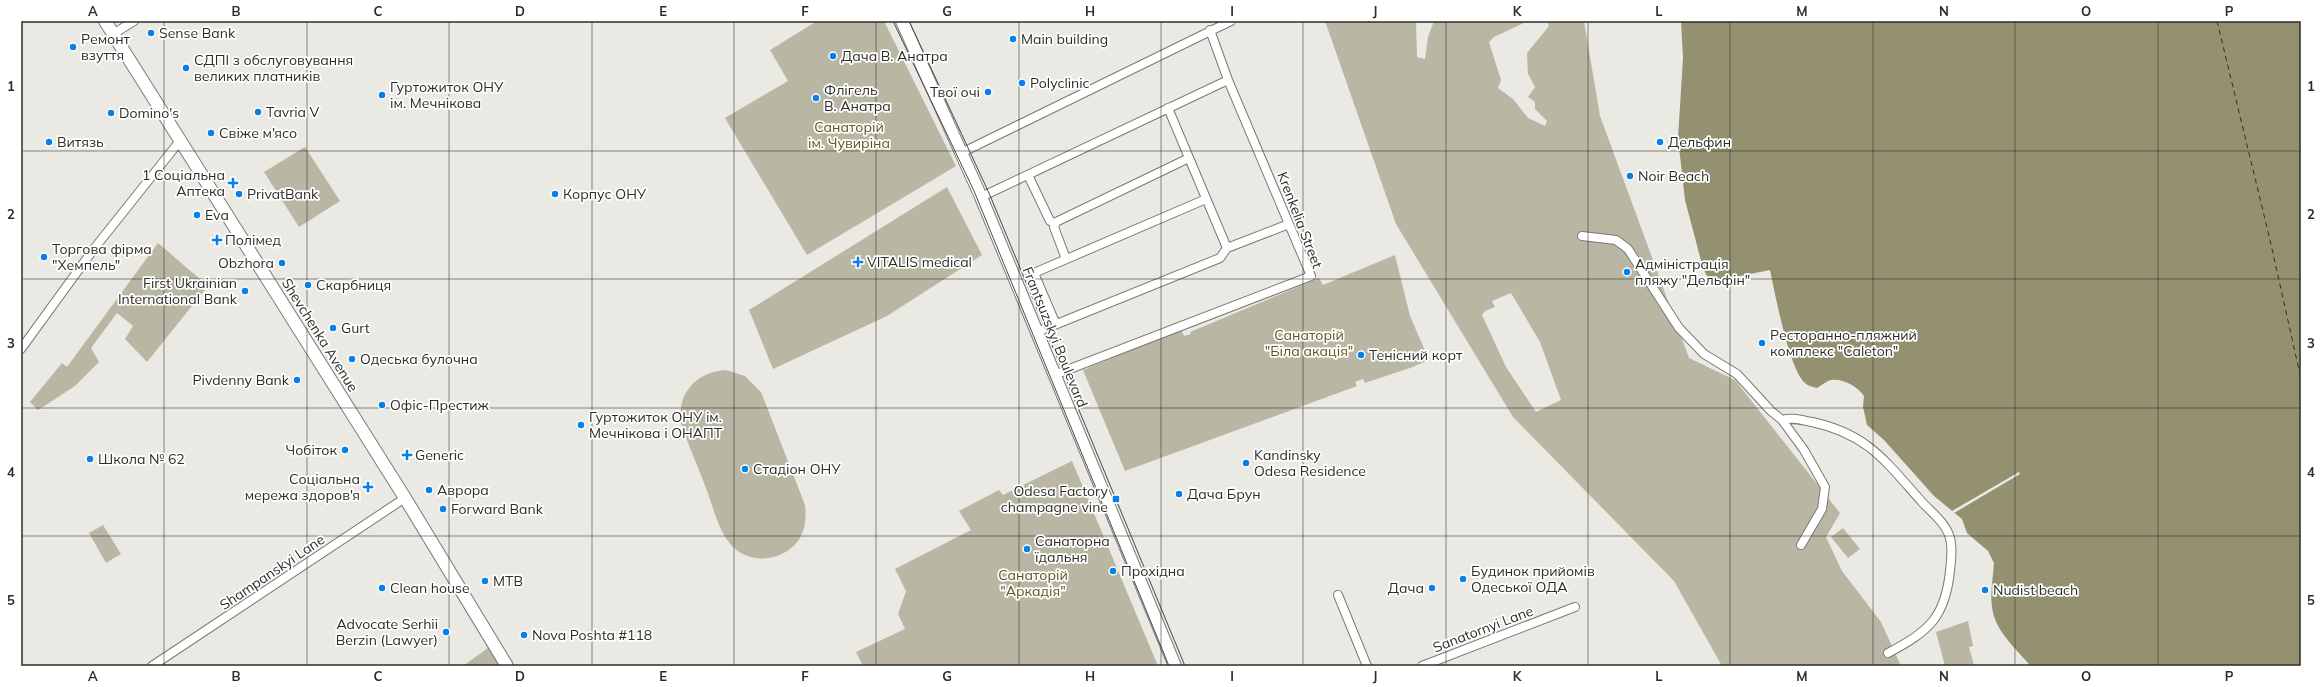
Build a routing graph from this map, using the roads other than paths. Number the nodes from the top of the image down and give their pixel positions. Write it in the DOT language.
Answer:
graph roads {
  1 [pos="105,21"];
  2 [pos="134,21"];
  3 [pos="902,21"];
  4 [pos="1231,21"];
  5 [pos="1210,30"];
  6 [pos="113,34"];
  7 [pos="1228,80"];
  8 [pos="1168,108"];
  9 [pos="180,142"];
  10 [pos="961,153"];
  11 [pos="1189,158"];
  12 [pos="1028,175"];
  13 [pos="981,197"];
  14 [pos="1206,199"];
  15 [pos="1054,223"];
  16 [pos="1289,224"];
  17 [pos="1582,236"];
  18 [pos="1227,248"];
  19 [pos="1066,259"];
  20 [pos="1051,326"];
  21 [pos="1037,332"];
  22 [pos="21,349"];
  23 [pos="1054,375"];
  24 [pos="1782,420"];
  25 [pos="405,498"];
  26 [pos="1801,546"];
  27 [pos="1338,595"];
  28 [pos="1575,607"];
  29 [pos="1888,653"];
  30 [pos="152,666"];
  31 [pos="507,666"];
  32 [pos="1175,666"];
  33 [pos="1367,666"];
  34 [pos="1422,666"];
  1 -- 6 [label="main road, Shevchenka Avenue"];
  2 -- 6 [label="street"];
  3 -- 10 [label="main road, Frantsuzskyi Boulevard"];
  4 -- 5 [label="street"];
  5 -- 7 [label="street, Krenkelia Street"];
  5 -- 10 [label="street"];
  6 -- 9 [label="main road, Shevchenka Avenue"];
  7 -- 8 [label="street"];
  7 -- 16 [label="street, Krenkelia Street"];
  8 -- 11 [label="street"];
  8 -- 12 [label="street"];
  9 -- 22 [label="street"];
  9 -- 25 [label="main road, Shevchenka Avenue"];
  10 -- 13 [label="main road, Frantsuzskyi Boulevard"];
  11 -- 14 [label="street"];
  11 -- 15 [label="street"];
  12 -- 13 [label="street"];
  12 -- 15 [label="street"];
  13 -- 21 [label="main road, Frantsuzskyi Boulevard"];
  14 -- 18 [label="street"];
  14 -- 19 [label="street"];
  15 -- 19 [label="street"];
  16 -- 18 [label="street"];
  16 -- 23 [label="street, Krenkelia Street"];
  17 -- 24 [label="street"];
  18 -- 20 [label="street"];
  19 -- 20 [label="street"];
  20 -- 21 [label="street"];
  21 -- 23 [label="main road, Frantsuzskyi Boulevard"];
  23 -- 32 [label="main road, Frantsuzskyi Boulevard"];
  24 -- 26 [label="street"];
  24 -- 29 [label="street"];
  25 -- 30 [label="street, Shampanskyi Lane"];
  25 -- 31 [label="main road, Shevchenka Avenue"];
  27 -- 33 [label="street"];
  28 -- 34 [label="street, Sanatornyi Lane"];
}
